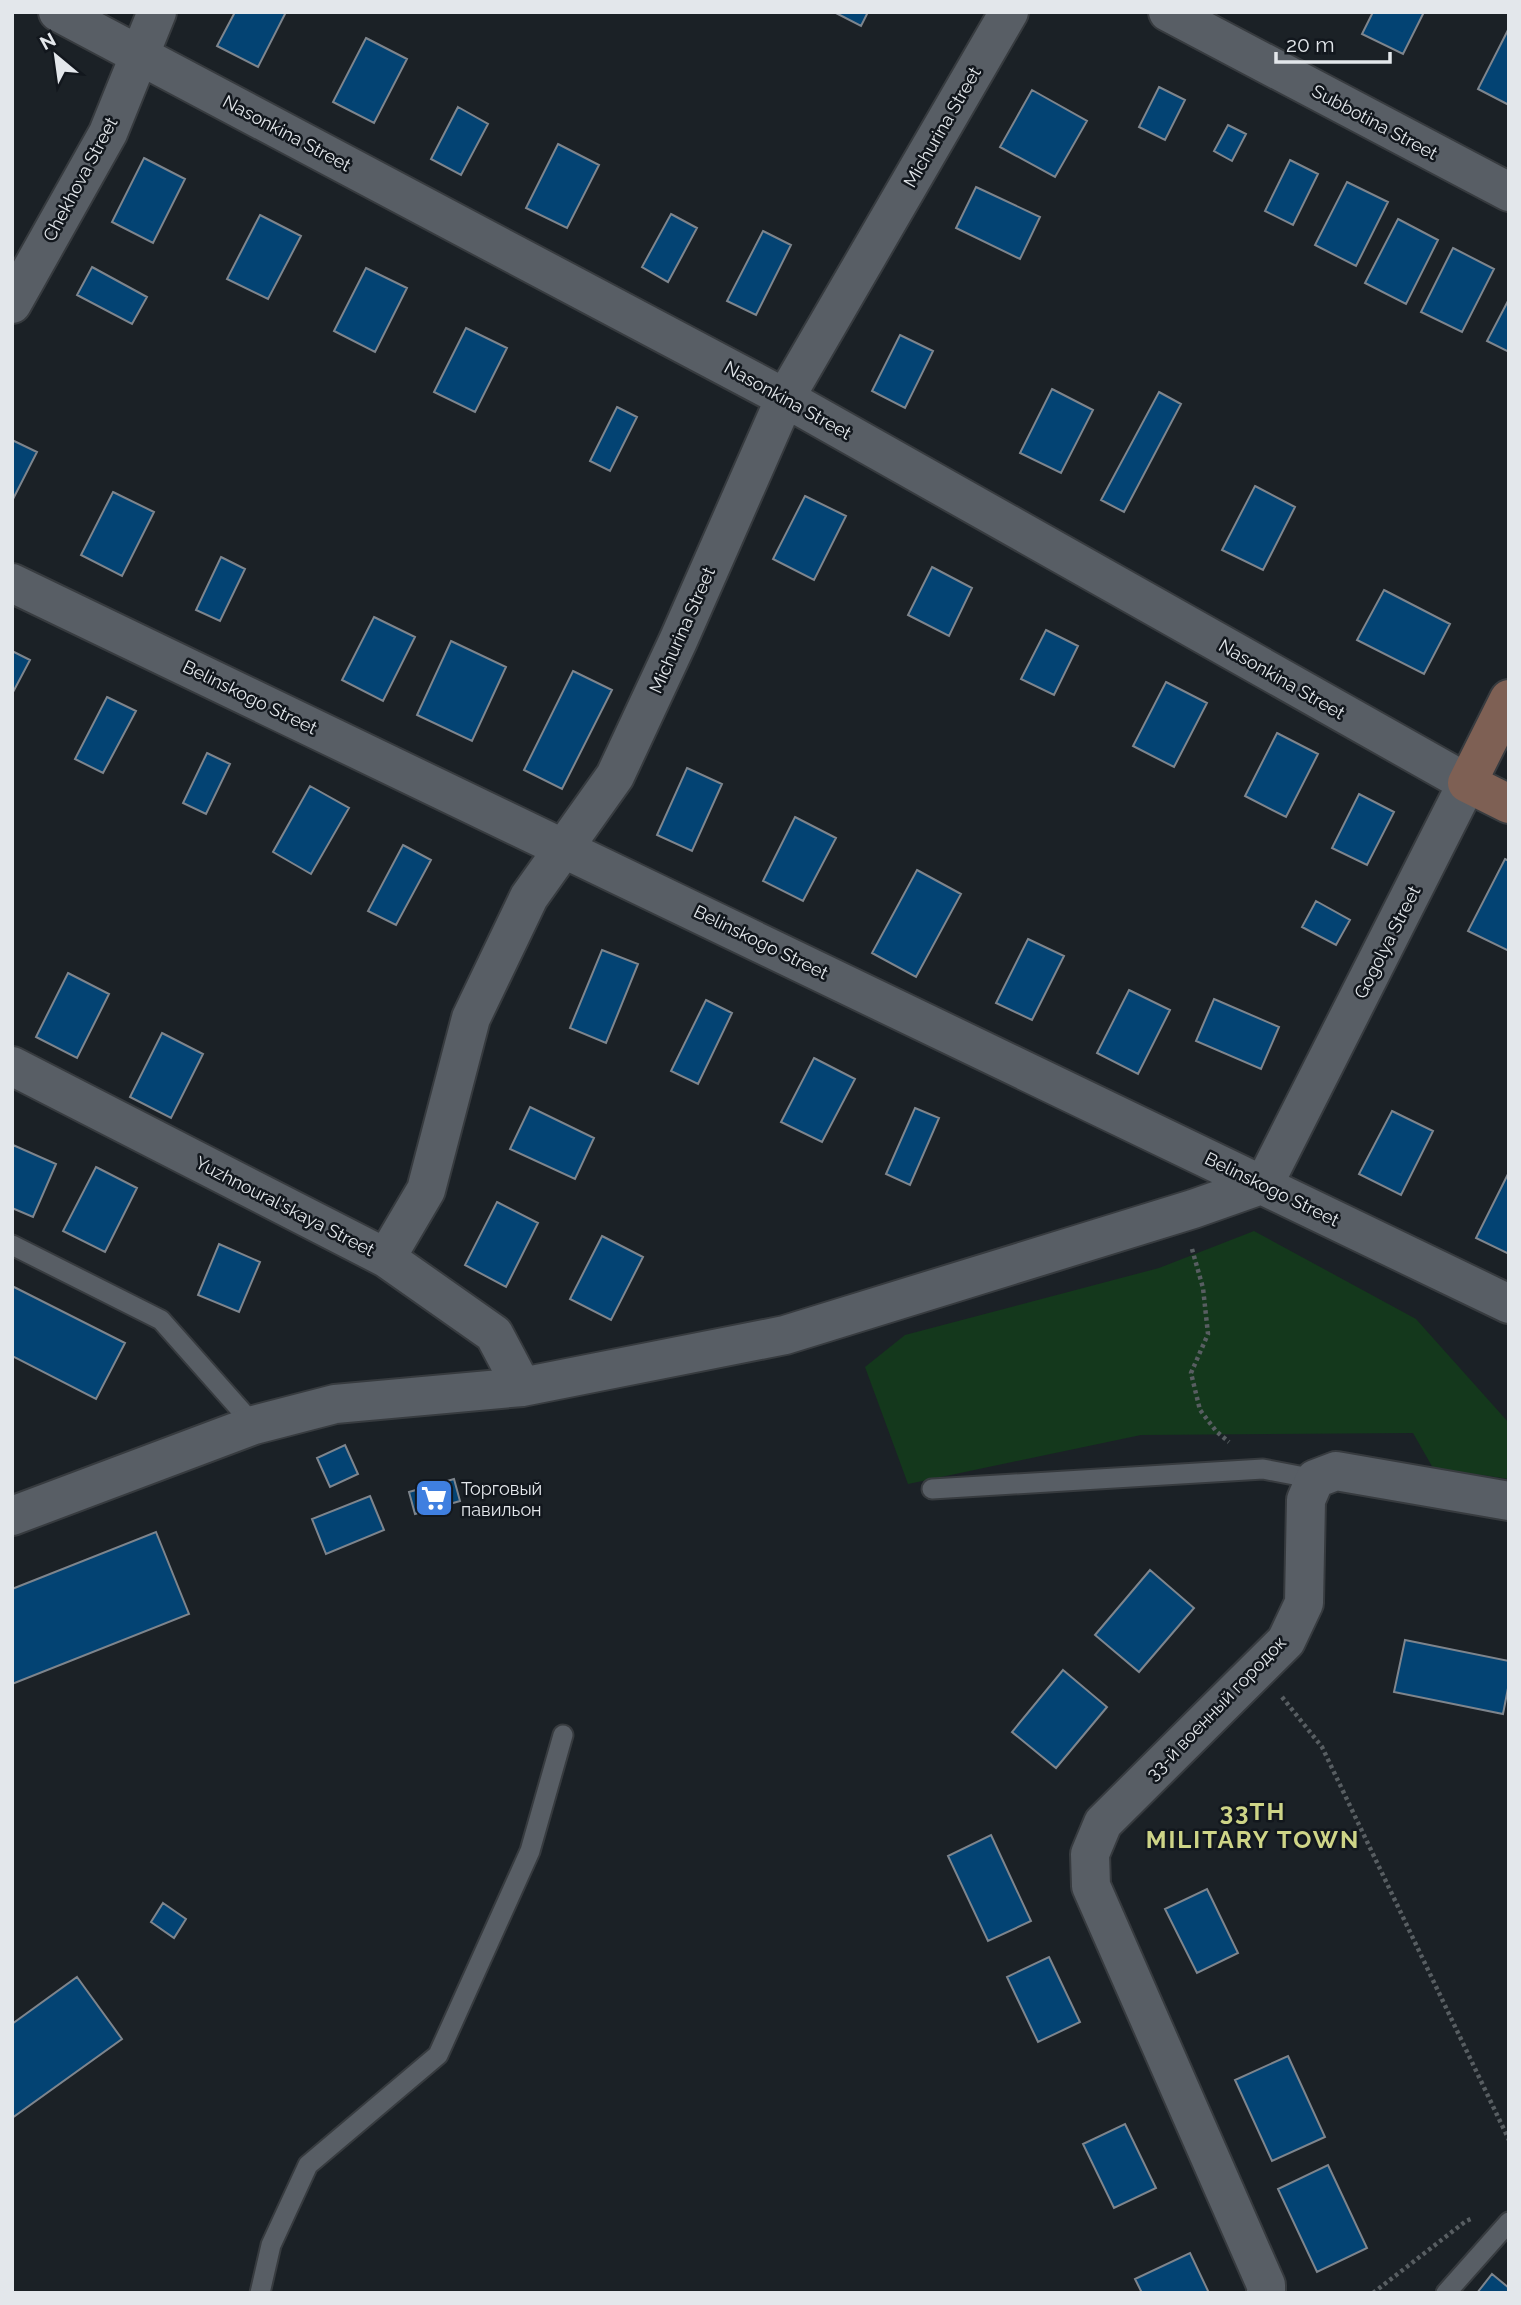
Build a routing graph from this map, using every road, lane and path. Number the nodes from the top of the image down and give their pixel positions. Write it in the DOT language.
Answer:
graph roads {
  1 [pos="58,12"];
  2 [pos="157,12"];
  3 [pos="1009,12"];
  4 [pos="1168,12"];
  5 [pos="140,55"];
  6 [pos="1509,192"];
  7 [pos="12,304"];
  8 [pos="785,398"];
  9 [pos="12,583"];
  10 [pos="1509,699"];
  11 [pos="1466,783"];
  12 [pos="1509,804"];
  13 [pos="564,848"];
  14 [pos="12,1066"];
  15 [pos="1264,1184"];
  16 [pos="1193,1209"];
  17 [pos="12,1245"];
  18 [pos="386,1258"];
  19 [pos="1509,1304"];
  20 [pos="522,1387"];
  21 [pos="254,1425"];
  22 [pos="1263,1469"];
  23 [pos="1315,1479"];
  24 [pos="932,1489"];
  25 [pos="1509,1501"];
  26 [pos="12,1516"];
  27 [pos="1258,1666"];
  28 [pos="564,1735"];
  29 [pos="1509,2140"];
  30 [pos="1476,2217"];
  31 [pos="1509,2222"];
  32 [pos="260,2293"];
  33 [pos="1266,2293"];
  34 [pos="1373,2293"];
  35 [pos="1446,2293"];
  1 -- 5 [label="street, Nasonkina Street"];
  2 -- 5 [label="street, Chekhova Street"];
  3 -- 8 [label="street, Michurina Street"];
  4 -- 6 [label="street, Subbotina Street"];
  5 -- 7 [label="street, Chekhova Street"];
  5 -- 8 [label="street, Nasonkina Street"];
  8 -- 11 [label="street, Nasonkina Street"];
  8 -- 13 [label="street, Michurina Street"];
  9 -- 13 [label="street, Belinskogo Street"];
  10 -- 11 [label="street, Gogolya Street"];
  11 -- 12 [label="street, Nasonkina Street"];
  11 -- 15 [label="street, Gogolya Street"];
  13 -- 15 [label="street, Belinskogo Street"];
  13 -- 18 [label="street, Michurina Street"];
  14 -- 18 [label="street, Yuzhnoural'skaya Street"];
  15 -- 16 [label="street"];
  15 -- 19 [label="street, Belinskogo Street"];
  16 -- 20 [label="street"];
  16 -- 22 [label="path"];
  17 -- 21 [label="lane"];
  18 -- 20 [label="street, Yuzhnoural'skaya Street"];
  20 -- 21 [label="street"];
  21 -- 26 [label="street"];
  22 -- 23 [label="lane"];
  22 -- 24 [label="lane"];
  23 -- 25 [label="street"];
  23 -- 27 [label="street, 33-й военный городок"];
  27 -- 29 [label="path"];
  27 -- 33 [label="street, 33-й военный городок"];
  28 -- 32 [label="lane"];
  30 -- 34 [label="path"];
  31 -- 35 [label="lane"];
}
